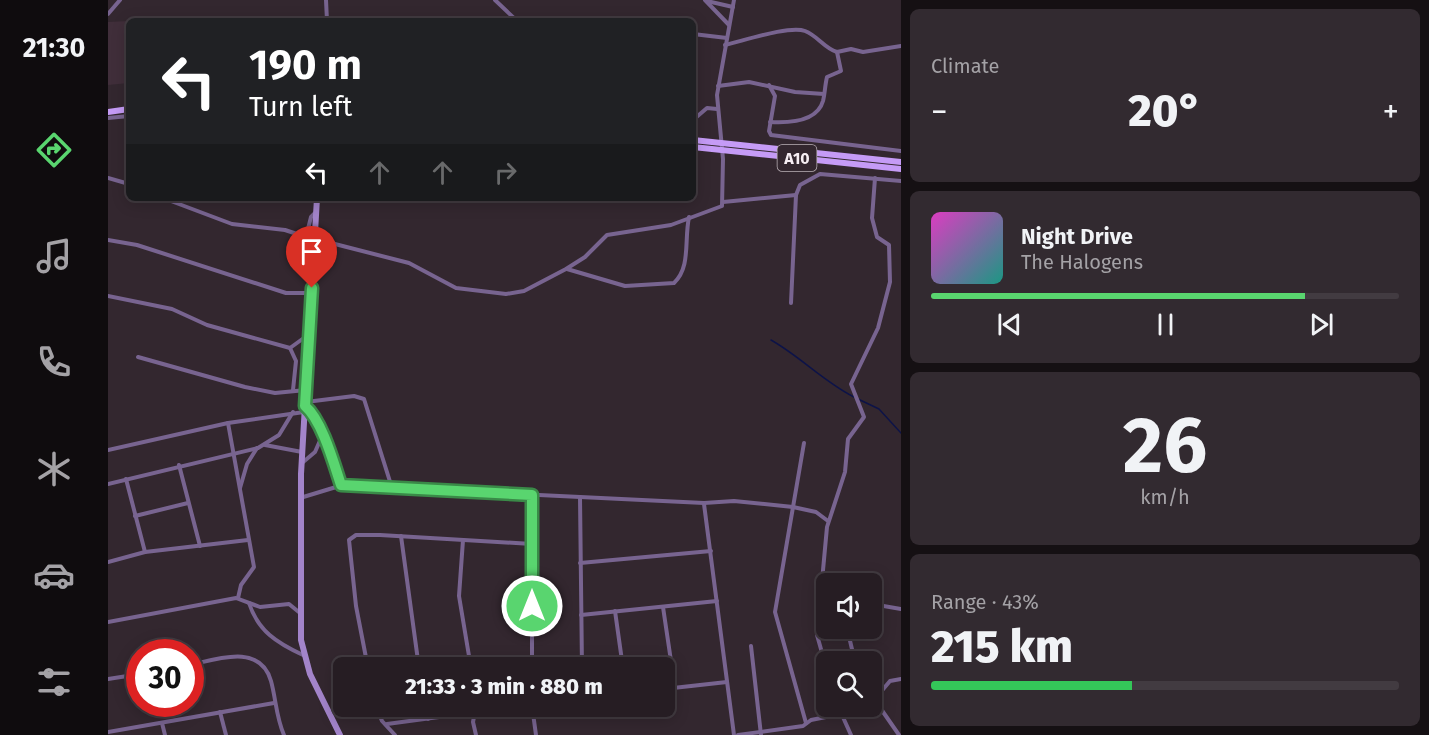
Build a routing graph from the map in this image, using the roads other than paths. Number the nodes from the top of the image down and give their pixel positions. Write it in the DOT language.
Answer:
graph roads {
  1 [pos="120,0"];
  2 [pos="326,0"];
  3 [pos="495,0"];
  4 [pos="706,0"];
  5 [pos="734,0"];
  6 [pos="733,7"];
  7 [pos="108,14"];
  8 [pos="327,18"];
  9 [pos="514,18"];
  10 [pos="729,25"];
  11 [pos="696,34"];
  12 [pos="727,38"];
  13 [pos="725,45"];
  14 [pos="901,46"];
  15 [pos="837,52"];
  16 [pos="770,85"];
  17 [pos="718,86"];
  18 [pos="824,94"];
  19 [pos="126,107"];
  20 [pos="717,109"];
  21 [pos="108,110"];
  22 [pos="126,116"];
  23 [pos="696,117"];
  24 [pos="108,118"];
  25 [pos="770,122"];
  26 [pos="696,141"];
  27 [pos="696,147"];
  28 [pos="721,147"];
  29 [pos="901,151"];
  30 [pos="901,162"];
  31 [pos="901,169"];
  32 [pos="108,178"];
  33 [pos="875,178"];
  34 [pos="901,181"];
  35 [pos="126,183"];
  36 [pos="796,195"];
  37 [pos="171,201"];
  38 [pos="317,201"];
  39 [pos="723,202"];
  40 [pos="316,213"];
  41 [pos="689,218"];
  42 [pos="315,234"];
  43 [pos="108,240"];
  44 [pos="566,269"];
  45 [pos="312,293"];
  46 [pos="108,296"];
  47 [pos="792,303"];
  48 [pos="309,334"];
  49 [pos="290,348"];
  50 [pos="138,357"];
  51 [pos="293,390"];
  52 [pos="306,390"];
  53 [pos="305,407"];
  54 [pos="293,412"];
  55 [pos="228,423"];
  56 [pos="323,435"];
  57 [pos="804,443"];
  58 [pos="264,445"];
  59 [pos="258,448"];
  60 [pos="108,450"];
  61 [pos="302,452"];
  62 [pos="234,453"];
  63 [pos="302,463"];
  64 [pos="179,465"];
  65 [pos="126,479"];
  66 [pos="108,484"];
  67 [pos="341,485"];
  68 [pos="392,488"];
  69 [pos="238,491"];
  70 [pos="532,495"];
  71 [pos="300,498"];
  72 [pos="580,498"];
  73 [pos="189,503"];
  74 [pos="704,503"];
  75 [pos="793,507"];
  76 [pos="135,516"];
  77 [pos="828,521"];
  78 [pos="401,536"];
  79 [pos="248,540"];
  80 [pos="463,540"];
  81 [pos="532,544"];
  82 [pos="201,546"];
  83 [pos="711,551"];
  84 [pos="145,552"];
  85 [pos="108,562"];
  86 [pos="580,563"];
  87 [pos="823,573"];
  88 [pos="238,598"];
  89 [pos="717,601"];
  90 [pos="248,602"];
  91 [pos="882,606"];
  92 [pos="663,607"];
  93 [pos="901,609"];
  94 [pos="615,611"];
  95 [pos="300,613"];
  96 [pos="582,615"];
  97 [pos="108,622"];
  98 [pos="751,646"];
  99 [pos="303,655"];
  100 [pos="366,657"];
  101 [pos="418,657"];
  102 [pos="469,657"];
  103 [pos="532,657"];
  104 [pos="582,657"];
  105 [pos="621,657"];
  106 [pos="670,657"];
  107 [pos="204,662"];
  108 [pos="126,676"];
  109 [pos="901,678"];
  110 [pos="108,679"];
  111 [pos="727,681"];
  112 [pos="675,688"];
  113 [pos="882,689"];
  114 [pos="274,703"];
  115 [pos="220,712"];
  116 [pos="882,712"];
  117 [pos="380,717"];
  118 [pos="439,717"];
  119 [pos="475,717"];
  120 [pos="534,717"];
  121 [pos="836,717"];
  122 [pos="842,717"];
  123 [pos="428,719"];
  124 [pos="162,723"];
  125 [pos="806,723"];
  126 [pos="387,724"];
  127 [pos="336,727"];
  128 [pos="108,732"];
  129 [pos="116,733"];
  130 [pos="761,734"];
  131 [pos="165,735"];
  132 [pos="226,735"];
  133 [pos="284,735"];
  134 [pos="333,735"];
  135 [pos="340,735"];
  136 [pos="396,735"];
  137 [pos="476,735"];
  138 [pos="536,735"];
  139 [pos="734,735"];
  140 [pos="738,735"];
  141 [pos="851,735"];
  142 [pos="899,735"];
  1 -- 7 [label="street"];
  2 -- 8 [label="street"];
  3 -- 9 [label="street"];
  4 -- 6 [label="street"];
  4 -- 10 [label="street"];
  5 -- 6 [label="street"];
  6 -- 10 [label="street"];
  10 -- 12 [label="street"];
  11 -- 12 [label="street"];
  12 -- 13 [label="street"];
  13 -- 15 [label="street"];
  13 -- 17 [label="street"];
  14 -- 15 [label="street"];
  15 -- 18 [label="street"];
  16 -- 17 [label="street"];
  16 -- 18 [label="street"];
  16 -- 25 [label="street"];
  17 -- 20 [label="street"];
  18 -- 25 [label="street"];
  19 -- 21 [label="main road"];
  20 -- 23 [label="street"];
  20 -- 28 [label="street"];
  22 -- 24 [label="street"];
  25 -- 29 [label="street"];
  26 -- 28 [label="main road, A10"];
  27 -- 28 [label="main road, A10"];
  28 -- 30 [label="main road, A10"];
  28 -- 31 [label="main road, A10"];
  28 -- 39 [label="street"];
  32 -- 35 [label="street"];
  33 -- 34 [label="street"];
  33 -- 36 [label="street"];
  33 -- 77 [label="street"];
  36 -- 39 [label="street"];
  36 -- 47 [label="street"];
  37 -- 40 [label="street"];
  38 -- 40 [label="street"];
  39 -- 41 [label="street"];
  40 -- 42 [label="street"];
  41 -- 44 [label="street"];
  41 -- 44 [label="street"];
  42 -- 44 [label="street"];
  42 -- 45 [label="street"];
  43 -- 45 [label="street"];
  45 -- 48 [label="street"];
  46 -- 49 [label="street"];
  48 -- 49 [label="street"];
  48 -- 52 [label="street"];
  49 -- 51 [label="street"];
  50 -- 51 [label="street"];
  51 -- 52 [label="street"];
  52 -- 53 [label="street"];
  53 -- 54 [label="street"];
  53 -- 56 [label="street"];
  53 -- 61 [label="street"];
  53 -- 68 [label="street"];
  54 -- 55 [label="street"];
  54 -- 58 [label="street"];
  55 -- 60 [label="street"];
  55 -- 62 [label="street"];
  56 -- 63 [label="street"];
  56 -- 67 [label="street"];
  57 -- 75 [label="street"];
  58 -- 59 [label="street"];
  58 -- 61 [label="street"];
  59 -- 62 [label="street"];
  59 -- 69 [label="street"];
  61 -- 63 [label="street"];
  62 -- 64 [label="street"];
  62 -- 69 [label="street"];
  63 -- 71 [label="street"];
  64 -- 65 [label="street"];
  64 -- 73 [label="street"];
  65 -- 66 [label="street"];
  65 -- 76 [label="street"];
  67 -- 68 [label="street"];
  67 -- 71 [label="street"];
  68 -- 70 [label="street"];
  69 -- 79 [label="street"];
  70 -- 72 [label="street"];
  70 -- 81 [label="street"];
  71 -- 95 [label="street"];
  72 -- 74 [label="street"];
  72 -- 86 [label="street"];
  73 -- 76 [label="street"];
  73 -- 82 [label="street"];
  74 -- 75 [label="street"];
  74 -- 83 [label="street"];
  75 -- 77 [label="street"];
  75 -- 125 [label="street"];
  76 -- 84 [label="street"];
  77 -- 87 [label="street"];
  78 -- 80 [label="street"];
  78 -- 100 [label="street"];
  78 -- 101 [label="street"];
  79 -- 82 [label="street"];
  79 -- 88 [label="street"];
  80 -- 81 [label="street"];
  80 -- 102 [label="street"];
  81 -- 103 [label="street"];
  82 -- 84 [label="street"];
  83 -- 86 [label="street"];
  83 -- 89 [label="street"];
  84 -- 85 [label="street"];
  86 -- 96 [label="street"];
  88 -- 90 [label="street"];
  88 -- 97 [label="street"];
  89 -- 92 [label="street"];
  89 -- 111 [label="street"];
  90 -- 95 [label="street"];
  90 -- 99 [label="street"];
  91 -- 93 [label="street"];
  92 -- 94 [label="street"];
  92 -- 106 [label="street"];
  94 -- 96 [label="street"];
  94 -- 105 [label="street"];
  95 -- 99 [label="street"];
  96 -- 104 [label="street"];
  98 -- 130 [label="street"];
  99 -- 127 [label="street"];
  107 -- 114 [label="street"];
  108 -- 110 [label="street"];
  109 -- 113 [label="street"];
  111 -- 112 [label="street"];
  111 -- 139 [label="street"];
  114 -- 115 [label="street"];
  114 -- 133 [label="street"];
  115 -- 124 [label="street"];
  115 -- 132 [label="street"];
  116 -- 142 [label="street"];
  117 -- 126 [label="street"];
  118 -- 123 [label="street"];
  119 -- 137 [label="street"];
  120 -- 138 [label="street"];
  121 -- 125 [label="street"];
  122 -- 141 [label="street"];
  123 -- 126 [label="street"];
  124 -- 129 [label="street"];
  124 -- 131 [label="street"];
  125 -- 130 [label="street"];
  126 -- 136 [label="street"];
  127 -- 134 [label="street"];
  127 -- 135 [label="street"];
  128 -- 129 [label="street"];
  130 -- 140 [label="street"];
}
